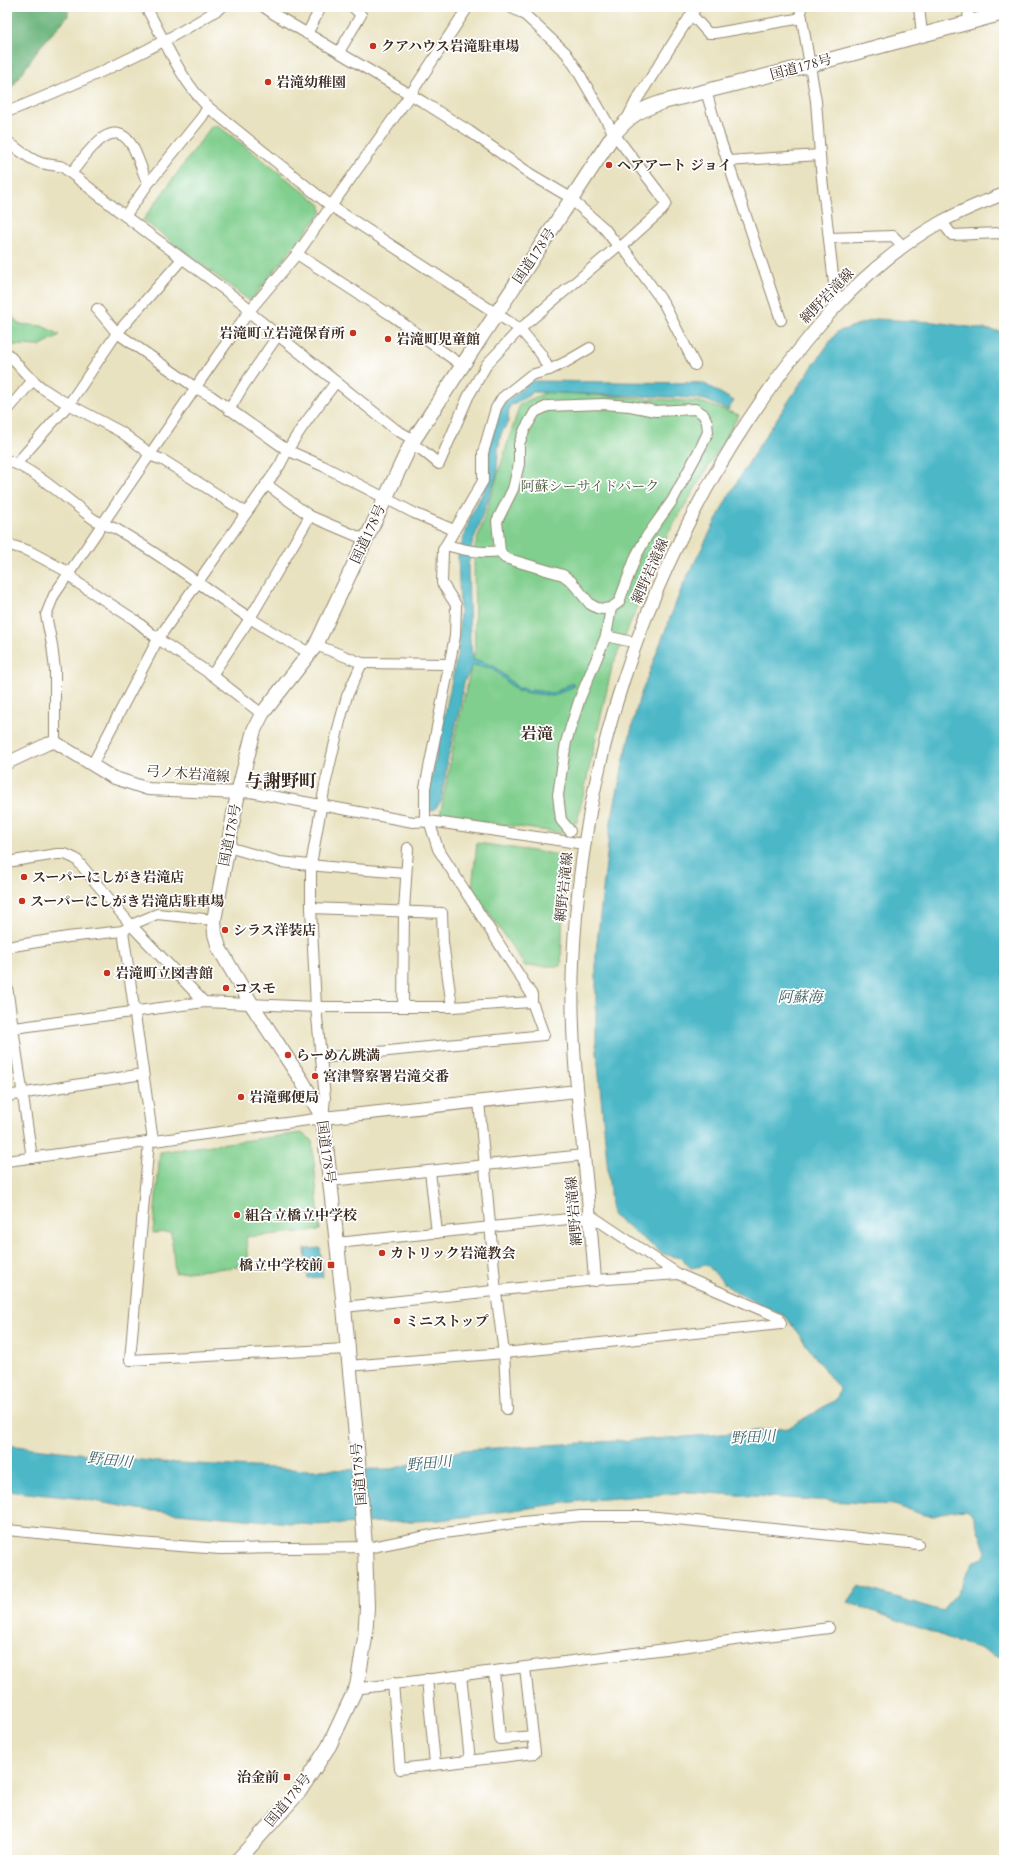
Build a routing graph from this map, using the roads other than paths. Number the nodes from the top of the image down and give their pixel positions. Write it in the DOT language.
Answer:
graph roads {
  1 [pos="146,7"];
  2 [pos="222,7"];
  3 [pos="264,7"];
  4 [pos="321,7"];
  5 [pos="353,7"];
  6 [pos="468,7"];
  7 [pos="510,7"];
  8 [pos="800,7"];
  9 [pos="919,7"];
  10 [pos="968,7"];
  11 [pos="276,11"];
  12 [pos="526,11"];
  13 [pos="694,11"];
  14 [pos="997,12"];
  15 [pos="802,18"];
  16 [pos="969,22"];
  17 [pos="307,34"];
  18 [pos="922,34"];
  19 [pos="165,42"];
  20 [pos="339,52"];
  21 [pos="810,65"];
  22 [pos="706,91"];
  23 [pos="410,95"];
  24 [pos="208,107"];
  25 [pos="7,112"];
  26 [pos="627,119"];
  27 [pos="614,134"];
  28 [pos="7,141"];
  29 [pos="820,154"];
  30 [pos="728,161"];
  31 [pos="71,174"];
  32 [pos="148,184"];
  33 [pos="1004,194"];
  34 [pos="571,200"];
  35 [pos="331,206"];
  36 [pos="125,216"];
  37 [pos="942,222"];
  38 [pos="1004,236"];
  39 [pos="829,238"];
  40 [pos="620,246"];
  41 [pos="904,247"];
  42 [pos="297,254"];
  43 [pos="182,259"];
  44 [pos="843,299"];
  45 [pos="97,309"];
  46 [pos="250,310"];
  47 [pos="496,314"];
  48 [pos="780,320"];
  49 [pos="520,329"];
  50 [pos="117,333"];
  51 [pos="278,335"];
  52 [pos="590,348"];
  53 [pos="7,353"];
  54 [pos="695,364"];
  55 [pos="463,366"];
  56 [pos="549,370"];
  57 [pos="33,380"];
  58 [pos="336,382"];
  59 [pos="196,388"];
  60 [pos="69,404"];
  61 [pos="229,410"];
  62 [pos="7,411"];
  63 [pos="412,442"];
  64 [pos="287,450"];
  65 [pos="149,455"];
  66 [pos="12,462"];
  67 [pos="266,484"];
  68 [pos="385,498"];
  69 [pos="245,512"];
  70 [pos="310,516"];
  71 [pos="102,523"];
  72 [pos="454,530"];
  73 [pos="366,540"];
  74 [pos="7,544"];
  75 [pos="446,545"];
  76 [pos="500,551"];
  77 [pos="68,574"];
  78 [pos="196,583"];
  79 [pos="611,608"];
  80 [pos="249,620"];
  81 [pos="606,636"];
  82 [pos="158,638"];
  83 [pos="628,641"];
  84 [pos="313,649"];
  85 [pos="362,663"];
  86 [pos="449,664"];
  87 [pos="212,675"];
  88 [pos="262,714"];
  89 [pos="55,742"];
  90 [pos="7,763"];
  91 [pos="92,765"];
  92 [pos="238,793"];
  93 [pos="321,805"];
  94 [pos="429,822"];
  95 [pos="570,831"];
  96 [pos="584,844"];
  97 [pos="228,847"];
  98 [pos="408,848"];
  99 [pos="7,862"];
  100 [pos="311,865"];
  101 [pos="406,873"];
  102 [pos="311,908"];
  103 [pos="404,912"];
  104 [pos="214,920"];
  105 [pos="127,928"];
  106 [pos="7,947"];
  107 [pos="7,987"];
  108 [pos="204,1002"];
  109 [pos="532,1002"];
  110 [pos="252,1004"];
  111 [pos="316,1007"];
  112 [pos="403,1007"];
  113 [pos="452,1007"];
  114 [pos="135,1011"];
  115 [pos="10,1028"];
  116 [pos="321,1058"];
  117 [pos="143,1074"];
  118 [pos="577,1091"];
  119 [pos="23,1094"];
  120 [pos="7,1096"];
  121 [pos="479,1102"];
  122 [pos="323,1118"];
  123 [pos="151,1141"];
  124 [pos="584,1155"];
  125 [pos="32,1158"];
  126 [pos="7,1161"];
  127 [pos="485,1166"];
  128 [pos="430,1171"];
  129 [pos="330,1182"];
  130 [pos="590,1217"];
  131 [pos="491,1227"];
  132 [pos="437,1233"];
  133 [pos="337,1243"];
  134 [pos="678,1274"];
  135 [pos="595,1280"];
  136 [pos="496,1292"];
  137 [pos="344,1307"];
  138 [pos="347,1349"];
  139 [pos="504,1353"];
  140 [pos="348,1366"];
  141 [pos="507,1409"];
  142 [pos="7,1530"];
  143 [pos="918,1544"];
  144 [pos="364,1546"];
  145 [pos="829,1628"];
  146 [pos="525,1668"];
  147 [pos="494,1671"];
  148 [pos="461,1675"];
  149 [pos="427,1679"];
  150 [pos="393,1683"];
  151 [pos="357,1686"];
  152 [pos="533,1736"];
  153 [pos="470,1762"];
  154 [pos="435,1764"];
  155 [pos="238,1860"];
  1 -- 19 [label="street"];
  2 -- 19 [label="street"];
  3 -- 11 [label="street"];
  4 -- 17 [label="street"];
  5 -- 20 [label="street"];
  6 -- 23 [label="street"];
  7 -- 12 [label="street"];
  8 -- 15 [label="street"];
  9 -- 18 [label="street"];
  10 -- 16 [label="street"];
  11 -- 17 [label="street"];
  12 -- 27 [label="street"];
  13 -- 15 [label="street"];
  13 -- 26 [label="street"];
  14 -- 16 [label="highway, 国道178号"];
  15 -- 21 [label="street"];
  16 -- 18 [label="highway, 国道178号"];
  17 -- 20 [label="street"];
  18 -- 21 [label="highway, 国道178号"];
  19 -- 24 [label="street"];
  19 -- 25 [label="street"];
  20 -- 23 [label="street"];
  21 -- 22 [label="highway, 国道178号"];
  21 -- 29 [label="street"];
  22 -- 26 [label="highway, 国道178号"];
  22 -- 30 [label="street"];
  23 -- 34 [label="street"];
  23 -- 35 [label="street"];
  24 -- 32 [label="street"];
  24 -- 35 [label="street"];
  26 -- 27 [label="highway, 国道178号"];
  27 -- 34 [label="highway, 国道178号"];
  27 -- 40 [label="street"];
  28 -- 31 [label="street"];
  29 -- 30 [label="street"];
  29 -- 39 [label="street"];
  30 -- 48 [label="street"];
  31 -- 32 [label="street"];
  31 -- 36 [label="street"];
  32 -- 36 [label="street"];
  33 -- 37 [label="main road, 網野岩滝線"];
  34 -- 40 [label="street"];
  34 -- 47 [label="highway, 国道178号"];
  35 -- 42 [label="street"];
  35 -- 47 [label="street"];
  36 -- 43 [label="street"];
  37 -- 38 [label="street"];
  37 -- 41 [label="main road, 網野岩滝線"];
  39 -- 41 [label="street"];
  39 -- 44 [label="street"];
  40 -- 49 [label="street"];
  40 -- 54 [label="street"];
  41 -- 44 [label="main road, 網野岩滝線"];
  42 -- 46 [label="street"];
  42 -- 55 [label="street"];
  43 -- 46 [label="street"];
  43 -- 50 [label="street"];
  44 -- 96 [label="main road, 網野岩滝線"];
  45 -- 50 [label="street"];
  46 -- 51 [label="street"];
  46 -- 59 [label="street"];
  47 -- 49 [label="street"];
  47 -- 55 [label="highway, 国道178号"];
  49 -- 56 [label="street"];
  49 -- 63 [label="street"];
  50 -- 59 [label="street"];
  50 -- 60 [label="street"];
  51 -- 58 [label="street"];
  51 -- 61 [label="street"];
  52 -- 56 [label="street"];
  53 -- 57 [label="street"];
  55 -- 63 [label="highway, 国道178号"];
  56 -- 72 [label="street"];
  57 -- 60 [label="street"];
  57 -- 62 [label="street"];
  58 -- 63 [label="street"];
  58 -- 64 [label="street"];
  59 -- 61 [label="street"];
  59 -- 65 [label="street"];
  60 -- 65 [label="street"];
  60 -- 66 [label="street"];
  61 -- 64 [label="street"];
  63 -- 68 [label="highway, 国道178号"];
  64 -- 67 [label="street"];
  64 -- 68 [label="street"];
  65 -- 69 [label="street"];
  65 -- 71 [label="street"];
  66 -- 71 [label="street"];
  67 -- 69 [label="street"];
  67 -- 70 [label="street"];
  68 -- 72 [label="street"];
  68 -- 73 [label="highway, 国道178号"];
  69 -- 78 [label="street"];
  70 -- 73 [label="street"];
  70 -- 80 [label="street"];
  71 -- 77 [label="street"];
  71 -- 78 [label="street"];
  72 -- 75 [label="street"];
  73 -- 84 [label="highway, 国道178号"];
  74 -- 77 [label="street"];
  75 -- 76 [label="street"];
  75 -- 86 [label="street"];
  76 -- 79 [label="street"];
  76 -- 79 [label="street"];
  77 -- 82 [label="street"];
  77 -- 89 [label="street"];
  78 -- 80 [label="street"];
  78 -- 82 [label="street"];
  79 -- 81 [label="street"];
  80 -- 84 [label="street"];
  80 -- 87 [label="street"];
  81 -- 83 [label="street"];
  81 -- 95 [label="street"];
  82 -- 87 [label="street"];
  82 -- 91 [label="street"];
  84 -- 85 [label="street"];
  84 -- 88 [label="highway, 国道178号"];
  85 -- 86 [label="street"];
  85 -- 93 [label="street"];
  86 -- 94 [label="street"];
  87 -- 88 [label="street"];
  88 -- 92 [label="highway, 国道178号"];
  89 -- 90 [label="main road"];
  89 -- 91 [label="main road, 弓ノ木岩滝線"];
  91 -- 92 [label="main road, 弓ノ木岩滝線"];
  92 -- 93 [label="street"];
  92 -- 97 [label="highway, 国道178号"];
  93 -- 94 [label="street"];
  93 -- 100 [label="street"];
  94 -- 96 [label="street"];
  94 -- 109 [label="street"];
  96 -- 118 [label="main road, 網野岩滝線"];
  97 -- 100 [label="street"];
  97 -- 104 [label="highway, 国道178号"];
  98 -- 101 [label="street"];
  99 -- 105 [label="street"];
  100 -- 101 [label="street"];
  100 -- 102 [label="street"];
  101 -- 103 [label="street"];
  102 -- 103 [label="street"];
  102 -- 111 [label="street"];
  103 -- 112 [label="street"];
  103 -- 113 [label="street"];
  104 -- 105 [label="street"];
  104 -- 110 [label="highway, 国道178号"];
  105 -- 106 [label="street"];
  105 -- 108 [label="street"];
  105 -- 114 [label="street"];
  107 -- 115 [label="street"];
  108 -- 110 [label="street"];
  108 -- 114 [label="street"];
  109 -- 113 [label="street"];
  109 -- 116 [label="street"];
  110 -- 111 [label="street"];
  110 -- 122 [label="highway, 国道178号"];
  111 -- 112 [label="street"];
  111 -- 116 [label="street"];
  112 -- 113 [label="street"];
  114 -- 115 [label="street"];
  114 -- 117 [label="street"];
  115 -- 119 [label="street"];
  116 -- 122 [label="street"];
  117 -- 119 [label="street"];
  117 -- 123 [label="street"];
  118 -- 121 [label="main road"];
  118 -- 124 [label="main road, 網野岩滝線"];
  119 -- 120 [label="street"];
  119 -- 125 [label="street"];
  121 -- 122 [label="main road"];
  121 -- 127 [label="street"];
  122 -- 123 [label="street"];
  122 -- 129 [label="highway, 国道178号"];
  123 -- 125 [label="street"];
  123 -- 138 [label="street"];
  124 -- 127 [label="street"];
  124 -- 130 [label="main road, 網野岩滝線"];
  125 -- 126 [label="street"];
  127 -- 128 [label="street"];
  127 -- 131 [label="street"];
  128 -- 129 [label="street"];
  128 -- 132 [label="street"];
  129 -- 133 [label="highway, 国道178号"];
  130 -- 131 [label="street"];
  130 -- 134 [label="street"];
  130 -- 135 [label="main road, 網野岩滝線"];
  131 -- 132 [label="street"];
  131 -- 136 [label="street"];
  132 -- 133 [label="street"];
  133 -- 137 [label="highway, 国道178号"];
  134 -- 135 [label="street"];
  134 -- 139 [label="street"];
  135 -- 136 [label="street"];
  136 -- 137 [label="street"];
  136 -- 139 [label="street"];
  137 -- 138 [label="highway, 国道178号"];
  138 -- 140 [label="highway, 国道178号"];
  139 -- 140 [label="street"];
  139 -- 141 [label="street"];
  140 -- 144 [label="highway, 国道178号"];
  142 -- 144 [label="street"];
  143 -- 144 [label="street"];
  144 -- 151 [label="highway, 国道178号"];
  145 -- 146 [label="street"];
  146 -- 147 [label="street"];
  146 -- 152 [label="street"];
  147 -- 148 [label="street"];
  147 -- 152 [label="street"];
  148 -- 149 [label="street"];
  148 -- 153 [label="street"];
  149 -- 150 [label="street"];
  149 -- 154 [label="street"];
  150 -- 151 [label="street"];
  150 -- 154 [label="street"];
  151 -- 155 [label="highway, 国道178号"];
  152 -- 153 [label="street"];
  153 -- 154 [label="street"];
}
